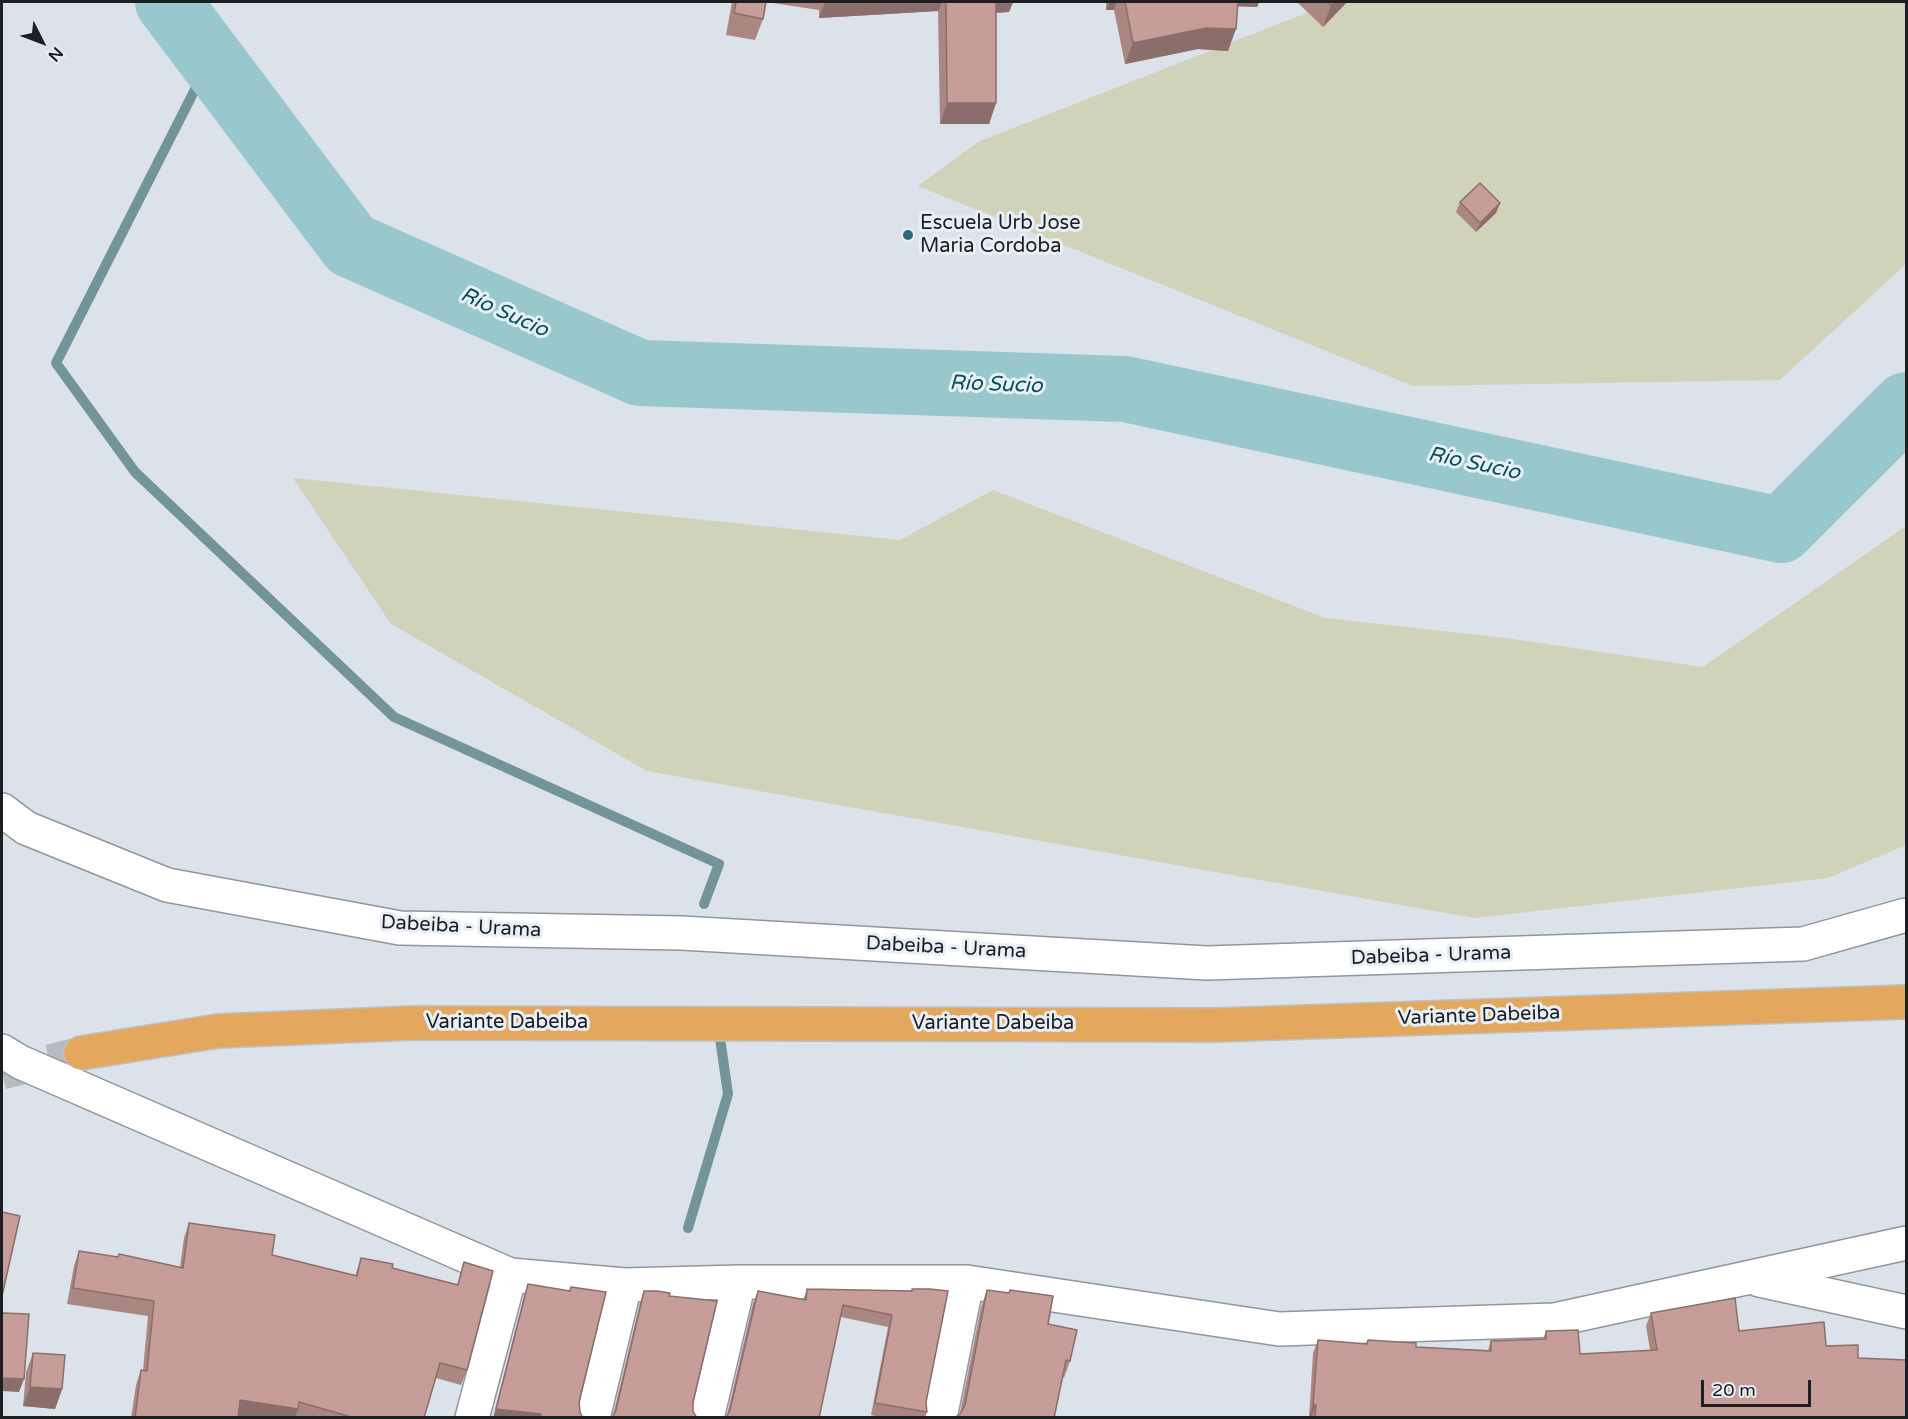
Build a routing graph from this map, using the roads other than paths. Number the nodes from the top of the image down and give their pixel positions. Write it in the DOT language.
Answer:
graph roads {
  1 [pos="2,810"];
  2 [pos="1906,915"];
  3 [pos="1906,1002"];
  4 [pos="2,1051"];
  5 [pos="81,1053"];
  6 [pos="1906,1243"];
  7 [pos="510,1275"];
  8 [pos="1749,1278"];
  9 [pos="739,1282"];
  10 [pos="967,1282"];
  11 [pos="625,1285"];
  12 [pos="1906,1312"];
  13 [pos="472,1418"];
  14 [pos="593,1418"];
  15 [pos="707,1418"];
  16 [pos="940,1418"];
  1 -- 2 [label="street, Dabeiba - Urama"];
  3 -- 5 [label="highway, Variante Dabeiba"];
  4 -- 7 [label="street"];
  6 -- 8 [label="street"];
  7 -- 11 [label="street"];
  7 -- 13 [label="street"];
  8 -- 10 [label="street"];
  8 -- 12 [label="street"];
  9 -- 10 [label="street"];
  9 -- 11 [label="street"];
  9 -- 15 [label="street"];
  10 -- 16 [label="street"];
  11 -- 14 [label="street"];
}
